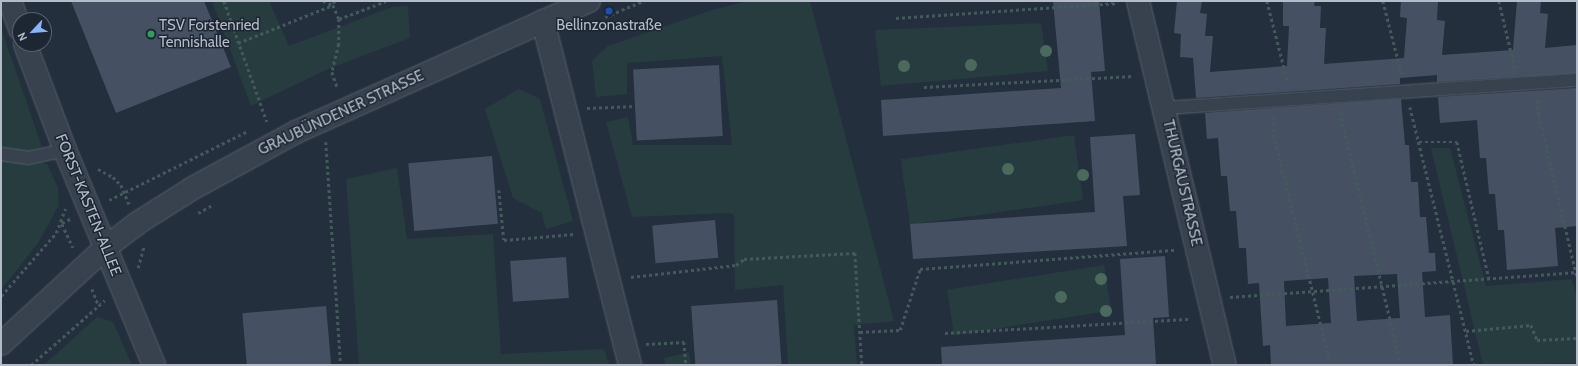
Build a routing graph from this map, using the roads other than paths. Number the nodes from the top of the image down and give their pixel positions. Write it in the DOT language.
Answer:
graph roads {
  1 [pos="10,1"];
  2 [pos="589,1"];
  3 [pos="1138,1"];
  4 [pos="14,12"];
  5 [pos="543,21"];
  6 [pos="28,52"];
  7 [pos="1577,80"];
  8 [pos="1164,108"];
  9 [pos="65,150"];
  10 [pos="1,154"];
  11 [pos="106,247"];
  12 [pos="1,344"];
  13 [pos="627,355"];
  14 [pos="154,365"];
  15 [pos="1225,365"];
  1 -- 4 [label="street"];
  2 -- 5 [label="street, GRAUBÜNDENER STRASSE"];
  3 -- 8 [label="street, THURGAUSTRASSE"];
  5 -- 11 [label="street, GRAUBÜNDENER STRASSE"];
  5 -- 13 [label="street"];
  6 -- 9 [label="street, FORST-KASTEN-ALLEE"];
  7 -- 8 [label="lane"];
  8 -- 15 [label="street, THURGAUSTRASSE"];
  9 -- 10 [label="lane"];
  9 -- 11 [label="street, FORST-KASTEN-ALLEE"];
  11 -- 12 [label="street, GRAUBÜNDENER STRASSE"];
  11 -- 14 [label="street, FORST-KASTEN-ALLEE"];
}
